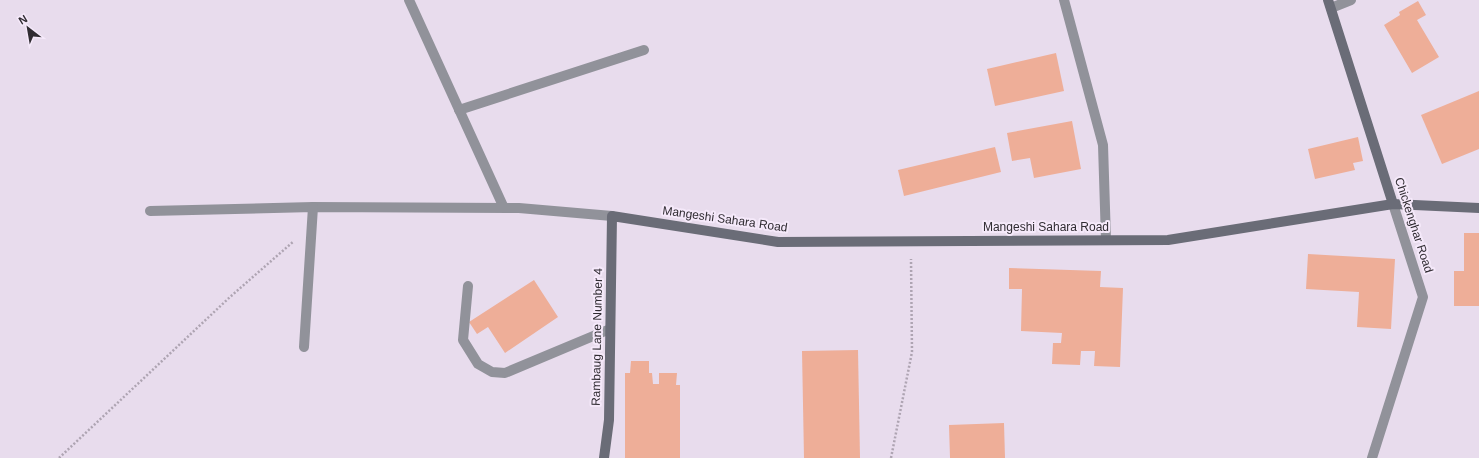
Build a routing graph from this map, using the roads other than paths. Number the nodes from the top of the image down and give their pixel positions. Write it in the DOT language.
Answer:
graph roads {
  1 [pos="409,0"];
  2 [pos="1064,0"];
  3 [pos="1351,0"];
  4 [pos="1329,4"];
  5 [pos="644,50"];
  6 [pos="459,110"];
  7 [pos="1393,204"];
  8 [pos="313,207"];
  9 [pos="504,208"];
  10 [pos="1479,208"];
  11 [pos="150,211"];
  12 [pos="612,216"];
  13 [pos="1106,240"];
  14 [pos="468,286"];
  15 [pos="610,329"];
  16 [pos="304,347"];
  17 [pos="604,458"];
  18 [pos="1372,458"];
  1 -- 6 [label="street"];
  2 -- 13 [label="street"];
  3 -- 4 [label="street"];
  4 -- 7 [label="street, Chickenghar Road"];
  5 -- 6 [label="street"];
  6 -- 9 [label="street"];
  7 -- 10 [label="street, Mangeshi Sahara Road"];
  7 -- 13 [label="street, Mangeshi Sahara Road"];
  7 -- 18 [label="street, Chickenghar Road"];
  8 -- 9 [label="street"];
  8 -- 11 [label="street"];
  8 -- 16 [label="street"];
  9 -- 12 [label="street"];
  12 -- 13 [label="street, Mangeshi Sahara Road"];
  12 -- 15 [label="street, Rambaug Lane Number 4"];
  14 -- 15 [label="street"];
  15 -- 17 [label="street, Rambaug Lane Number 4"];
}
